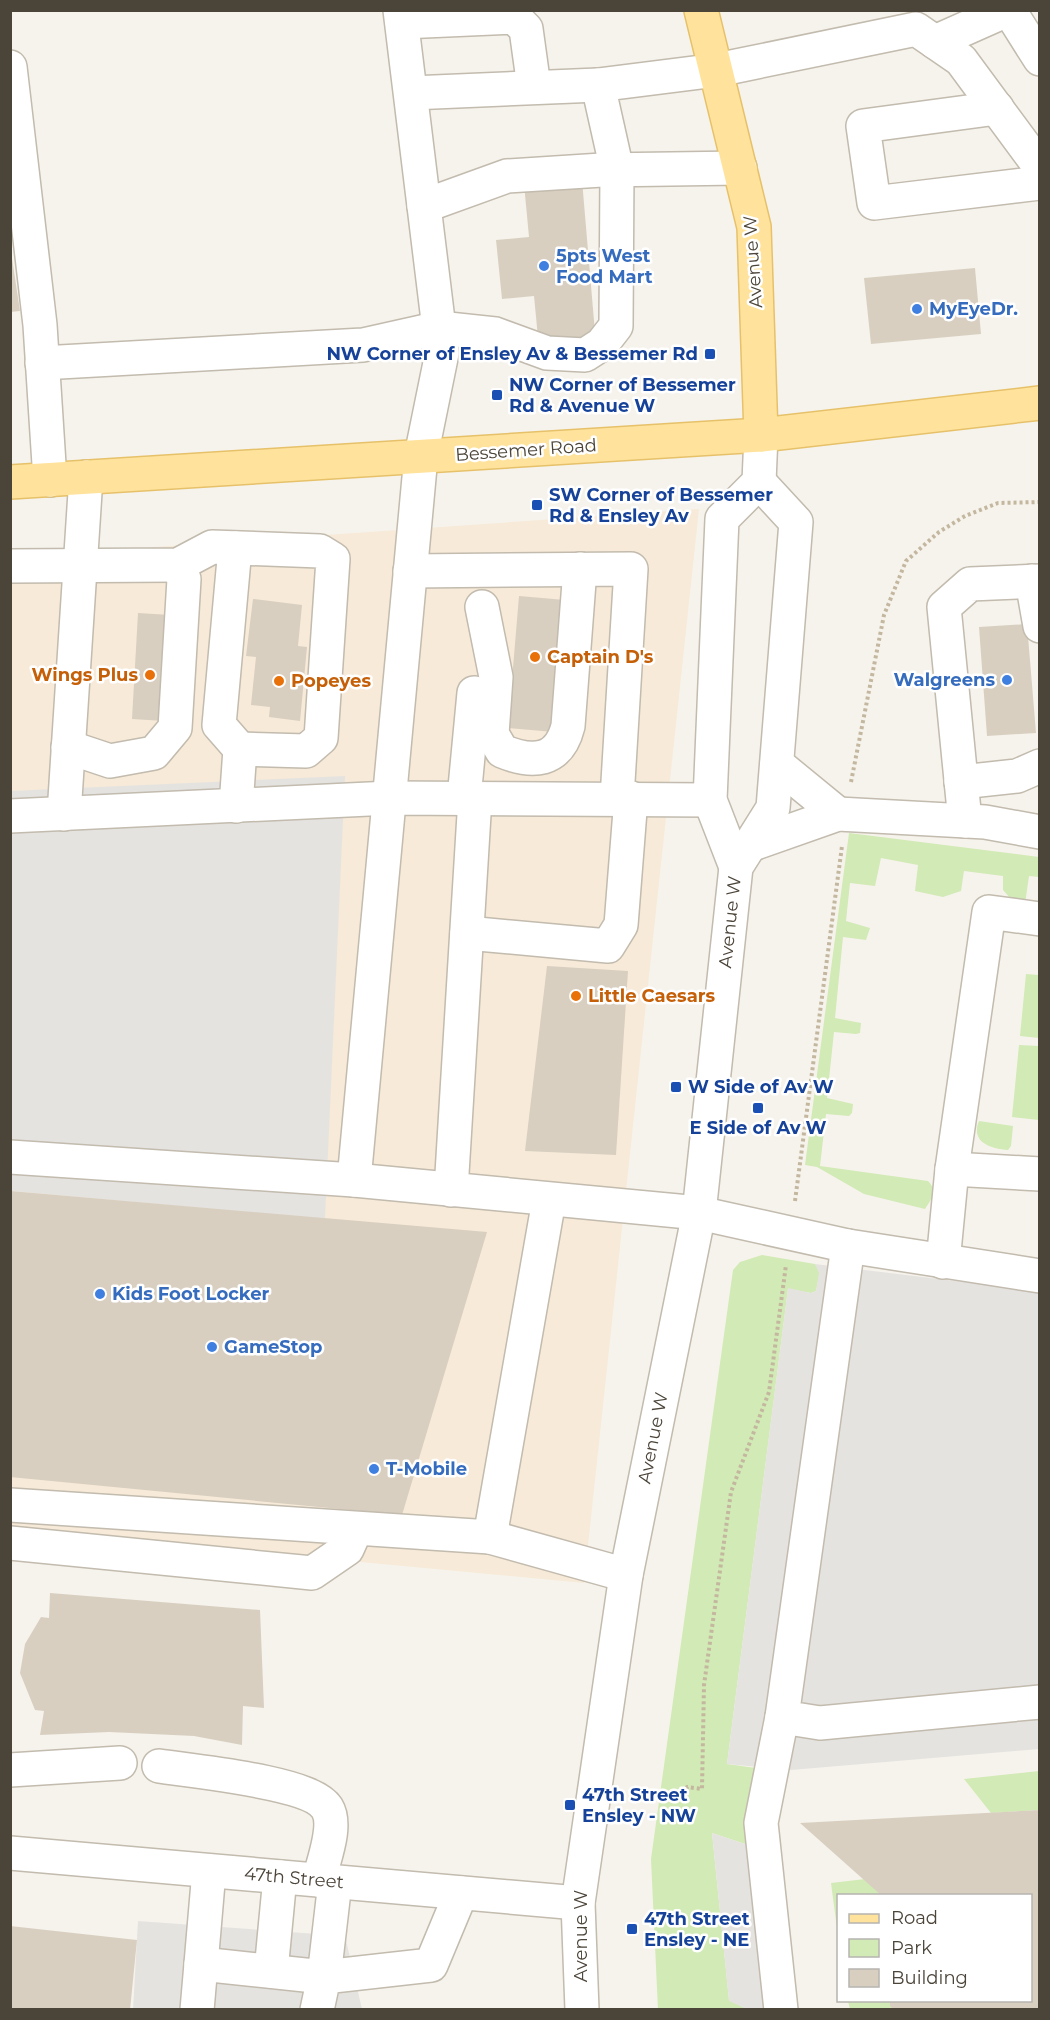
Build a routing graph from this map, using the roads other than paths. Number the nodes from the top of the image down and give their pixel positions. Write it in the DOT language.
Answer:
graph roads {
  1 [pos="701,10"];
  2 [pos="1008,10"];
  3 [pos="401,16"];
  4 [pos="935,42"];
  5 [pos="1037,56"];
  6 [pos="10,67"];
  7 [pos="717,70"];
  8 [pos="598,85"];
  9 [pos="534,87"];
  10 [pos="411,93"];
  11 [pos="998,108"];
  12 [pos="1040,167"];
  13 [pos="740,168"];
  14 [pos="617,170"];
  15 [pos="1040,183"];
  16 [pos="424,206"];
  17 [pos="439,328"];
  18 [pos="42,363"];
  19 [pos="1040,404"];
  20 [pos="761,435"];
  21 [pos="421,456"];
  22 [pos="86,477"];
  23 [pos="50,480"];
  24 [pos="10,482"];
  25 [pos="759,482"];
  26 [pos="236,548"];
  27 [pos="178,565"];
  28 [pos="10,567"];
  29 [pos="80,568"];
  30 [pos="486,569"];
  31 [pos="579,569"];
  32 [pos="410,571"];
  33 [pos="1036,581"];
  34 [pos="482,607"];
  35 [pos="1040,626"];
  36 [pos="68,747"];
  37 [pos="240,749"];
  38 [pos="777,764"];
  39 [pos="1040,766"];
  40 [pos="961,782"];
  41 [pos="390,798"];
  42 [pos="469,798"];
  43 [pos="624,798"];
  44 [pos="710,800"];
  45 [pos="236,806"];
  46 [pos="64,814"];
  47 [pos="10,816"];
  48 [pos="965,821"];
  49 [pos="840,829"];
  50 [pos="1040,832"];
  51 [pos="743,856"];
  52 [pos="1040,919"];
  53 [pos="467,933"];
  54 [pos="10,1157"];
  55 [pos="952,1169"];
  56 [pos="1040,1174"];
  57 [pos="354,1180"];
  58 [pos="451,1190"];
  59 [pos="549,1200"];
  60 [pos="699,1213"];
  61 [pos="849,1246"];
  62 [pos="943,1262"];
  63 [pos="1040,1276"];
  64 [pos="10,1505"];
  65 [pos="356,1528"];
  66 [pos="490,1537"];
  67 [pos="10,1543"];
  68 [pos="626,1575"];
  69 [pos="1040,1702"];
  70 [pos="782,1717"];
  71 [pos="120,1763"];
  72 [pos="159,1766"];
  73 [pos="10,1770"];
  74 [pos="10,1853"];
  75 [pos="209,1871"];
  76 [pos="280,1877"];
  77 [pos="327,1881"];
  78 [pos="461,1893"];
  79 [pos="578,1903"];
  80 [pos="201,1964"];
  81 [pos="271,1971"];
  82 [pos="324,1977"];
  83 [pos="197,2010"];
  84 [pos="317,2010"];
  85 [pos="582,2010"];
  86 [pos="781,2010"];
  1 -- 7 [label="main road, Avenue W"];
  2 -- 4 [label="street"];
  2 -- 5 [label="street"];
  3 -- 9 [label="street"];
  3 -- 10 [label="street"];
  4 -- 7 [label="street"];
  4 -- 11 [label="street"];
  6 -- 18 [label="street"];
  7 -- 8 [label="street"];
  7 -- 13 [label="main road, Avenue W"];
  8 -- 9 [label="street"];
  8 -- 14 [label="street"];
  9 -- 10 [label="street"];
  10 -- 16 [label="street"];
  11 -- 12 [label="street"];
  11 -- 15 [label="street"];
  13 -- 14 [label="street"];
  13 -- 20 [label="main road, Avenue W"];
  14 -- 16 [label="street"];
  14 -- 17 [label="street"];
  16 -- 17 [label="street"];
  17 -- 18 [label="street"];
  17 -- 21 [label="street"];
  18 -- 23 [label="street"];
  19 -- 20 [label="main road, Bessemer Road"];
  20 -- 21 [label="main road, Bessemer Road"];
  20 -- 25 [label="street, Avenue W"];
  21 -- 22 [label="main road, Bessemer Road"];
  21 -- 32 [label="street"];
  22 -- 23 [label="main road, Bessemer Road"];
  22 -- 29 [label="street"];
  23 -- 24 [label="main road, Bessemer Road"];
  25 -- 38 [label="street, Avenue W"];
  25 -- 44 [label="street, Avenue W"];
  26 -- 27 [label="street"];
  26 -- 37 [label="street"];
  26 -- 37 [label="street"];
  27 -- 29 [label="street"];
  27 -- 36 [label="street"];
  28 -- 29 [label="street"];
  29 -- 36 [label="street"];
  30 -- 31 [label="street"];
  30 -- 32 [label="street"];
  30 -- 34 [label="street"];
  31 -- 34 [label="street"];
  31 -- 43 [label="street"];
  32 -- 41 [label="street"];
  33 -- 35 [label="street"];
  33 -- 40 [label="street"];
  34 -- 42 [label="street"];
  36 -- 46 [label="street"];
  37 -- 45 [label="street"];
  38 -- 49 [label="street"];
  38 -- 51 [label="street, Avenue W"];
  39 -- 40 [label="street"];
  40 -- 48 [label="street"];
  41 -- 42 [label="street"];
  41 -- 45 [label="street"];
  41 -- 57 [label="street"];
  42 -- 43 [label="street"];
  42 -- 53 [label="street"];
  43 -- 44 [label="street"];
  43 -- 53 [label="street"];
  44 -- 51 [label="street, Avenue W"];
  45 -- 46 [label="street"];
  46 -- 47 [label="street"];
  48 -- 49 [label="street"];
  48 -- 50 [label="street"];
  49 -- 51 [label="street"];
  51 -- 60 [label="street, Avenue W"];
  52 -- 55 [label="street"];
  53 -- 58 [label="street"];
  54 -- 57 [label="street"];
  55 -- 56 [label="street"];
  55 -- 62 [label="street"];
  57 -- 58 [label="street"];
  58 -- 59 [label="street"];
  59 -- 60 [label="street"];
  59 -- 66 [label="street"];
  60 -- 61 [label="street"];
  60 -- 68 [label="street, Avenue W"];
  61 -- 62 [label="street"];
  61 -- 70 [label="street"];
  62 -- 63 [label="street"];
  64 -- 65 [label="street"];
  65 -- 66 [label="street"];
  65 -- 67 [label="street"];
  66 -- 68 [label="street"];
  68 -- 79 [label="street, Avenue W"];
  69 -- 70 [label="street"];
  70 -- 86 [label="street"];
  71 -- 73 [label="street"];
  72 -- 77 [label="street"];
  74 -- 75 [label="street, 47th Street"];
  75 -- 76 [label="street, 47th Street"];
  75 -- 80 [label="street"];
  76 -- 77 [label="street, 47th Street"];
  76 -- 81 [label="street"];
  77 -- 78 [label="street, 47th Street"];
  77 -- 82 [label="street"];
  78 -- 79 [label="street, 47th Street"];
  78 -- 82 [label="street"];
  79 -- 85 [label="street, Avenue W"];
  80 -- 81 [label="street"];
  80 -- 83 [label="street"];
  81 -- 82 [label="street"];
  82 -- 84 [label="street"];
}
